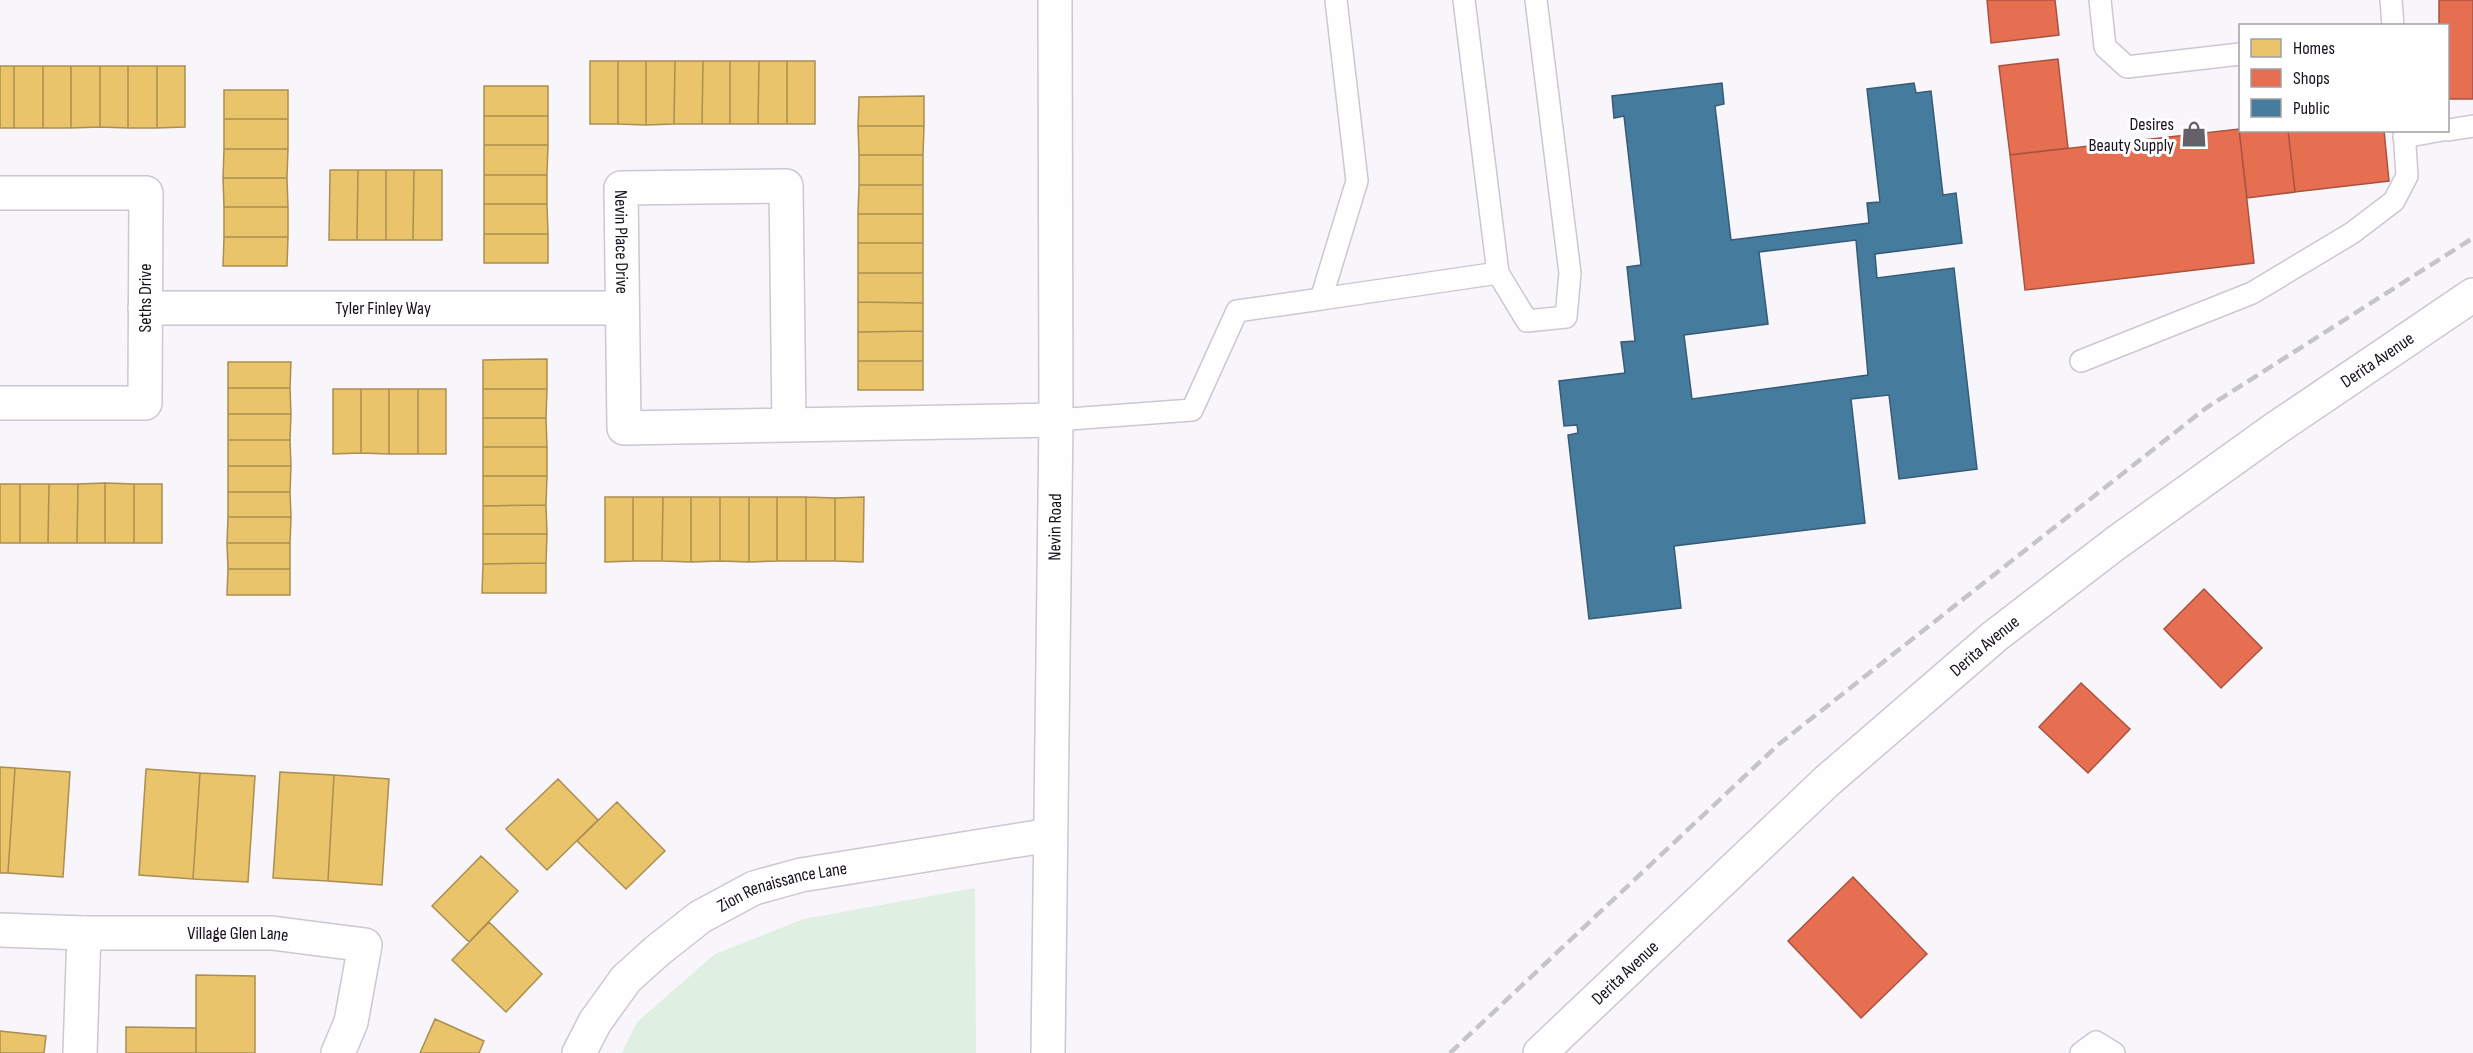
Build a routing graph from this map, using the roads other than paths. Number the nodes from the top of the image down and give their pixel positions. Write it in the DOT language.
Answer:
graph roads {
  1 [pos="1055,0"];
  2 [pos="1336,0"];
  3 [pos="1464,0"];
  4 [pos="1536,0"];
  5 [pos="2100,0"];
  6 [pos="2391,0"];
  7 [pos="2393,24"];
  8 [pos="2239,54"];
  9 [pos="2473,126"];
  10 [pos="2449,130"];
  11 [pos="2423,132"];
  12 [pos="2404,134"];
  13 [pos="0,193"];
  14 [pos="1498,273"];
  15 [pos="2473,295"];
  16 [pos="1321,299"];
  17 [pos="145,308"];
  18 [pos="622,308"];
  19 [pos="2081,362"];
  20 [pos="0,403"];
  21 [pos="1056,420"];
  22 [pos="789,425"];
  23 [pos="1050,835"];
  24 [pos="0,930"];
  25 [pos="84,933"];
  26 [pos="80,1053"];
  27 [pos="338,1053"];
  28 [pos="579,1053"];
  29 [pos="1048,1053"];
  30 [pos="1540,1053"];
  31 [pos="2081,1053"];
  32 [pos="2114,1053"];
  1 -- 21 [label="street, Nevin Road"];
  2 -- 16 [label="lane"];
  3 -- 14 [label="lane"];
  4 -- 14 [label="lane"];
  5 -- 8 [label="lane"];
  6 -- 7 [label="lane"];
  9 -- 10 [label="lane"];
  11 -- 12 [label="lane"];
  12 -- 19 [label="lane"];
  13 -- 17 [label="street, Seths Drive"];
  14 -- 16 [label="lane"];
  15 -- 30 [label="street, Derita Avenue"];
  16 -- 21 [label="lane"];
  17 -- 18 [label="street, Tyler Finley Way"];
  17 -- 20 [label="street, Seths Drive"];
  18 -- 22 [label="street, Nevin Place Drive"];
  18 -- 22 [label="street, Nevin Place Drive"];
  21 -- 22 [label="street, Nevin Place Drive"];
  21 -- 23 [label="street, Nevin Road"];
  23 -- 28 [label="street, Zion Renaissance Lane"];
  23 -- 29 [label="street, Nevin Road"];
  24 -- 25 [label="street, Village Glen Lane"];
  25 -- 26 [label="street"];
  25 -- 27 [label="street, Village Glen Lane"];
  31 -- 32 [label="lane"];
}
